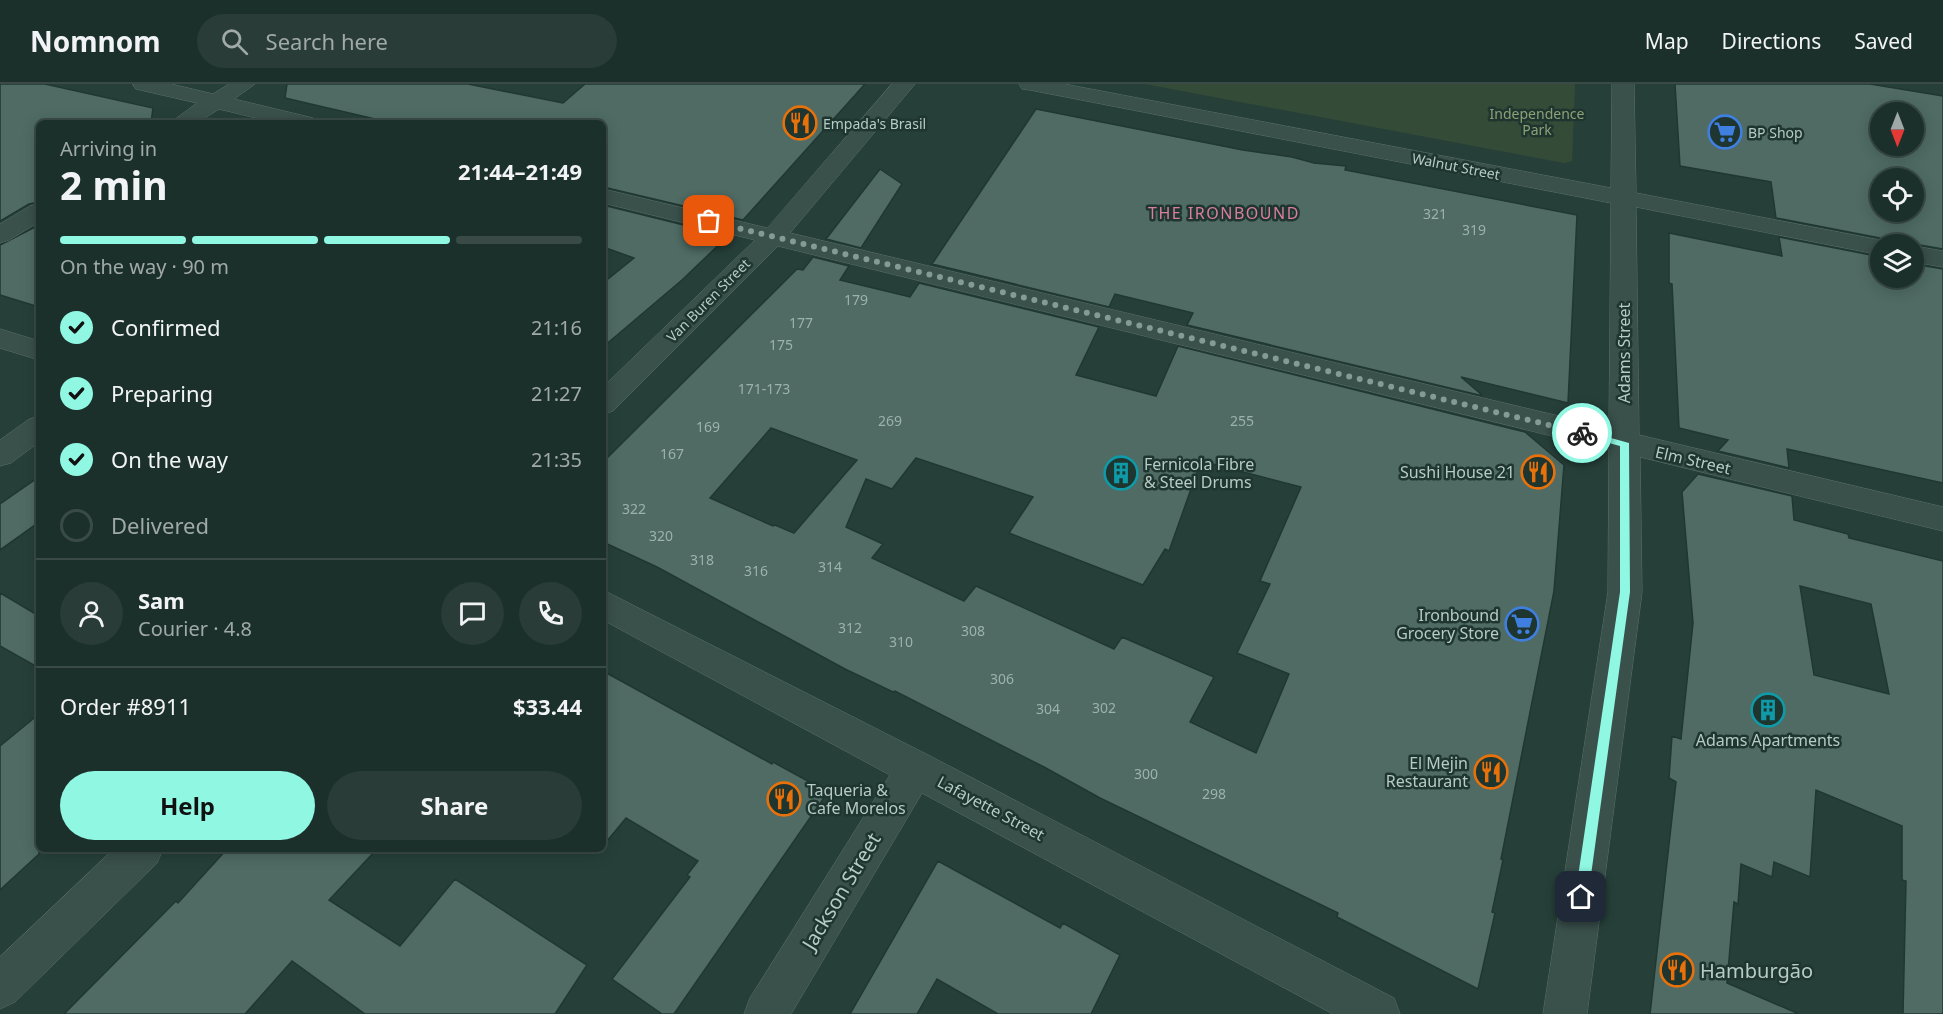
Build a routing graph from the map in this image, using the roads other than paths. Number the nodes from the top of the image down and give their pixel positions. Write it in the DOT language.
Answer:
graph roads {
  1 [pos="144,84"];
  2 [pos="244,84"];
  3 [pos="904,84"];
  4 [pos="1030,84"];
  5 [pos="1623,84"];
  6 [pos="216,101"];
  7 [pos="186,120"];
  8 [pos="293,120"];
  9 [pos="606,196"];
  10 [pos="1622,198"];
  11 [pos="36,213"];
  12 [pos="0,235"];
  13 [pos="773,237"];
  14 [pos="1870,245"];
  15 [pos="1924,256"];
  16 [pos="1943,259"];
  17 [pos="0,339"];
  18 [pos="36,350"];
  19 [pos="606,401"];
  20 [pos="36,429"];
  21 [pos="1625,443"];
  22 [pos="0,455"];
  23 [pos="1943,519"];
  24 [pos="606,606"];
  25 [pos="916,768"];
  26 [pos="140,852"];
  27 [pos="0,987"];
  28 [pos="766,1014"];
  29 [pos="1378,1014"];
  30 [pos="1565,1014"];
  1 -- 6 [label="street"];
  2 -- 6 [label="street"];
  3 -- 13 [label="street, Van Buren Street"];
  4 -- 10 [label="street, Walnut Street"];
  5 -- 10 [label="street, Adams Street"];
  6 -- 7 [label="street"];
  6 -- 8 [label="street"];
  9 -- 13 [label="street, Elm Street"];
  10 -- 14 [label="street, Walnut Street"];
  10 -- 21 [label="street, Adams Street"];
  11 -- 12 [label="street"];
  13 -- 19 [label="street, Van Buren Street"];
  13 -- 21 [label="street, Elm Street"];
  15 -- 16 [label="street"];
  17 -- 18 [label="street"];
  20 -- 22 [label="street"];
  21 -- 23 [label="street, Elm Street"];
  21 -- 30 [label="street, Adams Street"];
  24 -- 25 [label="street, Lafayette Street"];
  25 -- 28 [label="street, Jackson Street"];
  25 -- 29 [label="street, Lafayette Street"];
  26 -- 27 [label="street"];
}
